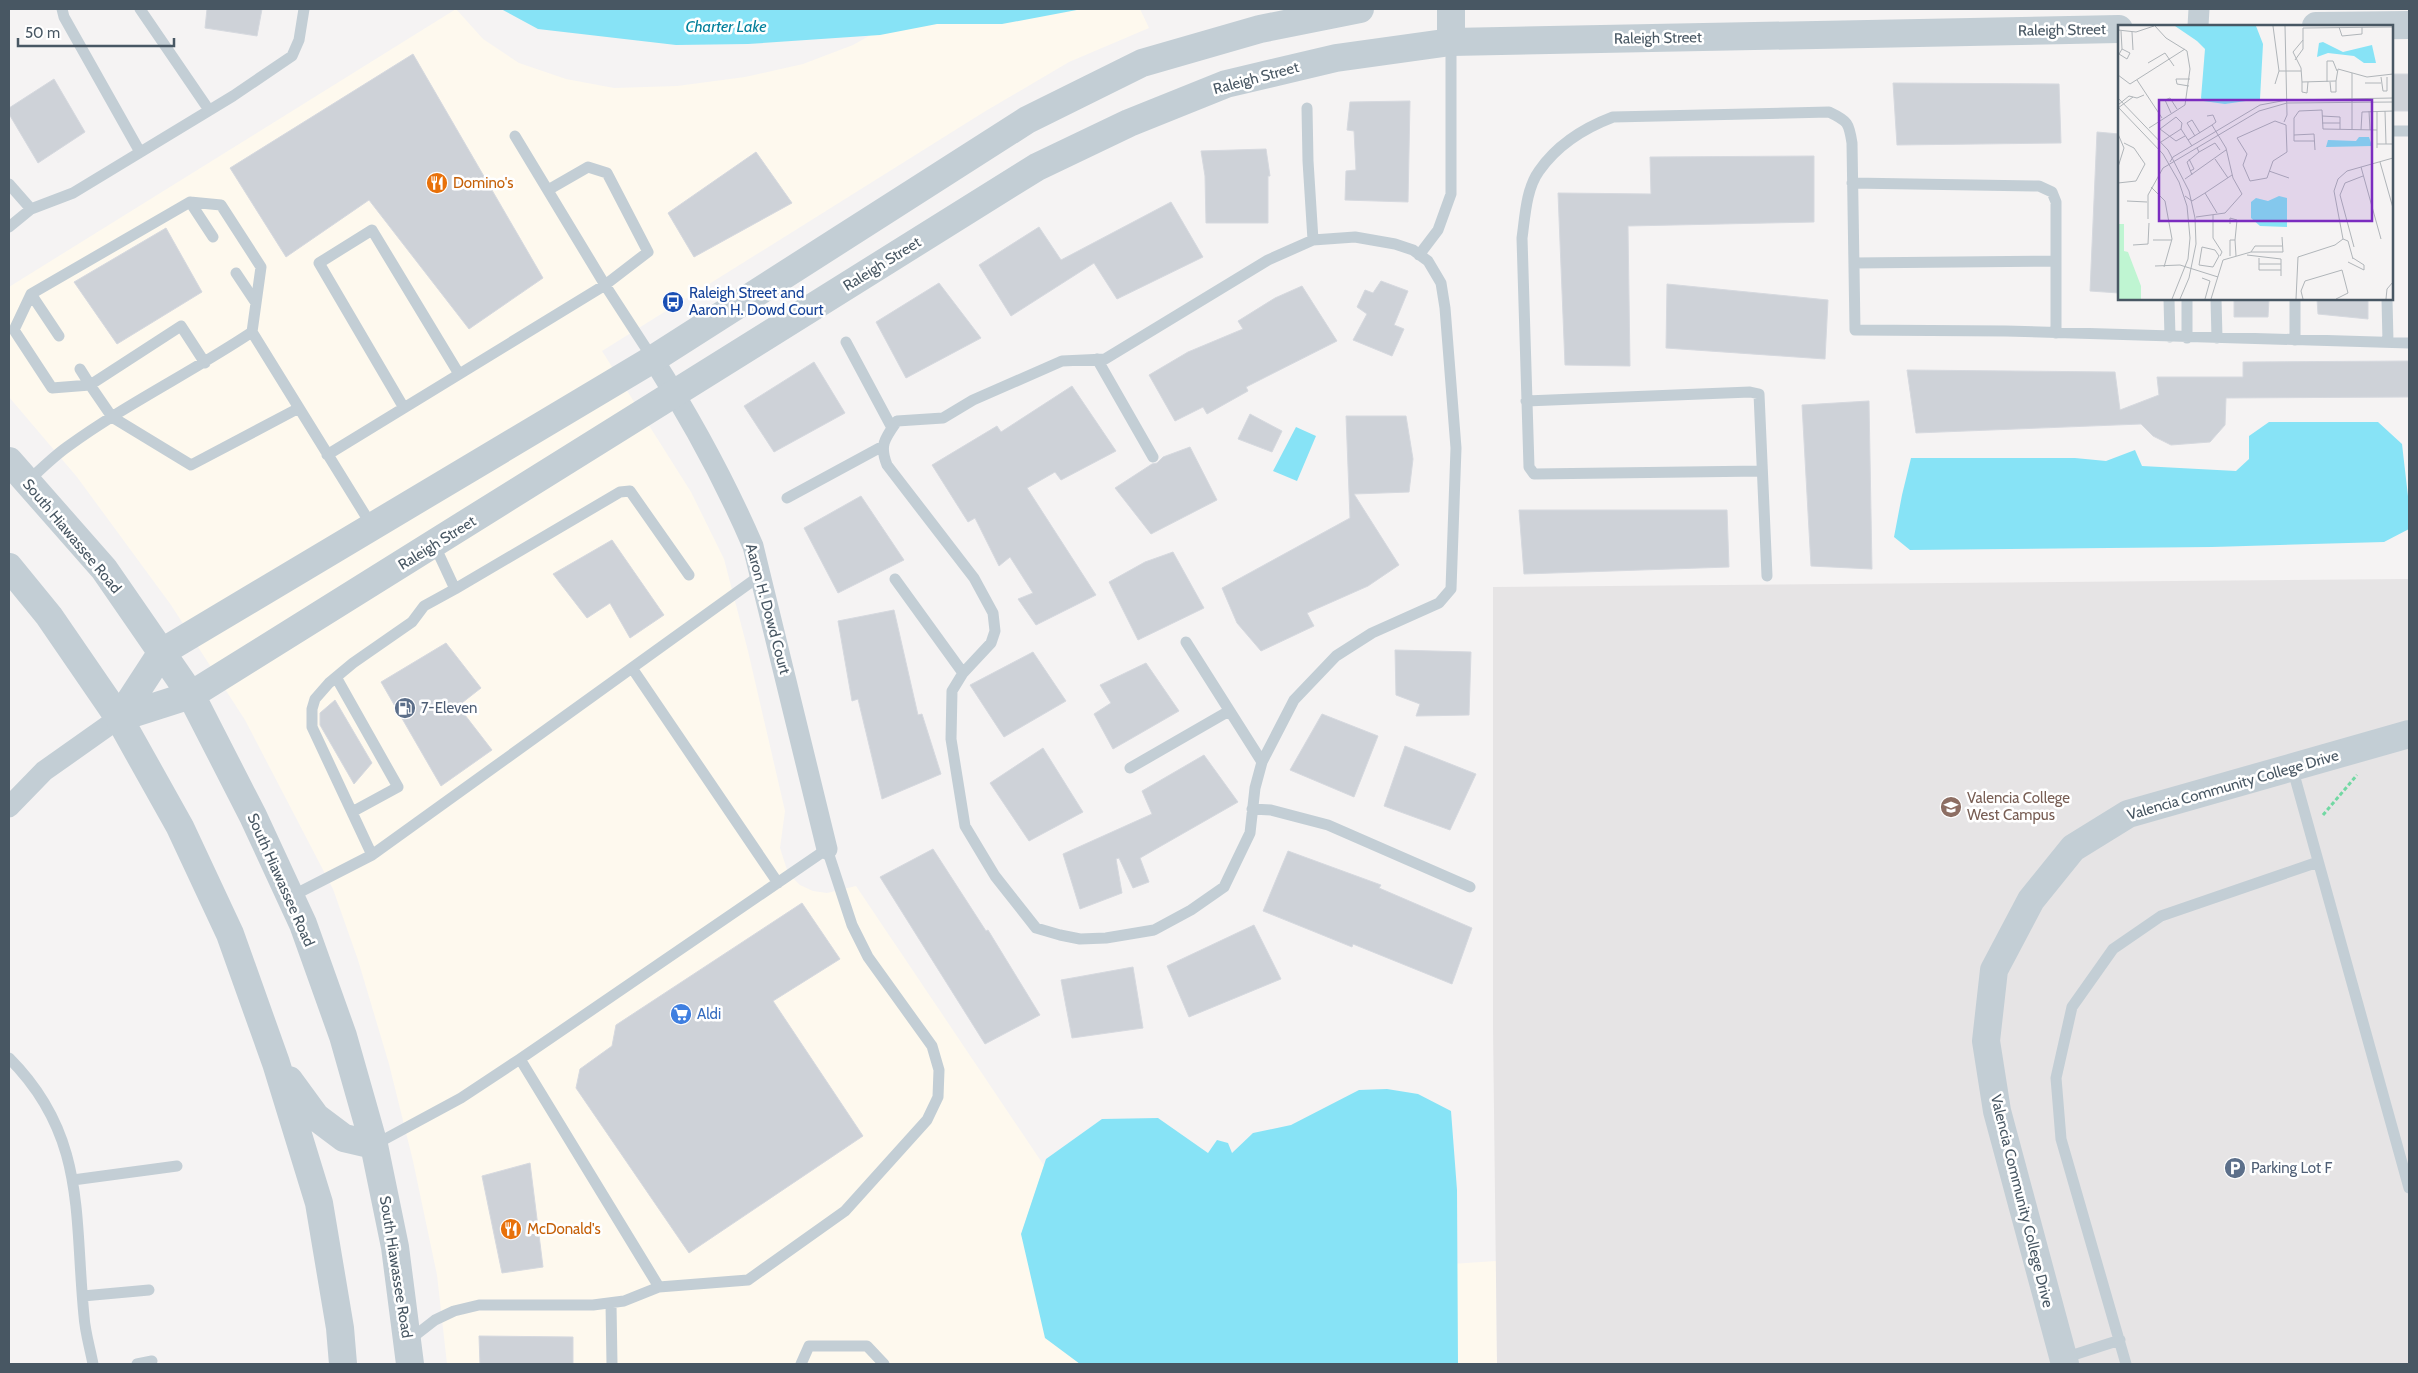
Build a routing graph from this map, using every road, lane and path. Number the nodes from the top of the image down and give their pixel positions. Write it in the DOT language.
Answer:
graph roads {
  1 [pos="62,9"];
  2 [pos="140,9"];
  3 [pos="304,9"];
  4 [pos="1360,9"];
  5 [pos="1452,9"];
  6 [pos="2199,9"];
  7 [pos="2198,25"];
  8 [pos="2393,25"];
  9 [pos="2409,25"];
  10 [pos="2118,29"];
  11 [pos="1451,42"];
  12 [pos="1307,108"];
  13 [pos="209,110"];
  14 [pos="2393,131"];
  15 [pos="2409,131"];
  16 [pos="515,136"];
  17 [pos="140,152"];
  18 [pos="1852,183"];
  19 [pos="9,184"];
  20 [pos="548,190"];
  21 [pos="190,202"];
  22 [pos="31,209"];
  23 [pos="9,227"];
  24 [pos="213,237"];
  25 [pos="1314,240"];
  26 [pos="1419,254"];
  27 [pos="2056,261"];
  28 [pos="1854,263"];
  29 [pos="236,272"];
  30 [pos="605,285"];
  31 [pos="31,294"];
  32 [pos="2169,300"];
  33 [pos="2187,300"];
  34 [pos="2216,300"];
  35 [pos="2295,300"];
  36 [pos="2387,300"];
  37 [pos="256,303"];
  38 [pos="252,332"];
  39 [pos="2056,333"];
  40 [pos="58,336"];
  41 [pos="2170,337"];
  42 [pos="2187,338"];
  43 [pos="2217,338"];
  44 [pos="2295,340"];
  45 [pos="846,342"];
  46 [pos="2388,342"];
  47 [pos="2409,342"];
  48 [pos="653,359"];
  49 [pos="1097,359"];
  50 [pos="205,364"];
  51 [pos="80,369"];
  52 [pos="459,374"];
  53 [pos="90,385"];
  54 [pos="676,394"];
  55 [pos="1526,401"];
  56 [pos="299,408"];
  57 [pos="404,408"];
  58 [pos="112,417"];
  59 [pos="892,428"];
  60 [pos="883,446"];
  61 [pos="327,455"];
  62 [pos="1153,457"];
  63 [pos="9,461"];
  64 [pos="1762,471"];
  65 [pos="27,482"];
  66 [pos="787,498"];
  67 [pos="372,526"];
  68 [pos="434,544"];
  69 [pos="9,567"];
  70 [pos="761,575"];
  71 [pos="689,576"];
  72 [pos="1767,576"];
  73 [pos="895,579"];
  74 [pos="455,589"];
  75 [pos="1186,642"];
  76 [pos="162,652"];
  77 [pos="632,668"];
  78 [pos="964,673"];
  79 [pos="336,677"];
  80 [pos="191,696"];
  81 [pos="1229,711"];
  82 [pos="119,718"];
  83 [pos="2409,734"];
  84 [pos="1262,762"];
  85 [pos="2292,767"];
  86 [pos="1130,768"];
  87 [pos="2364,770"];
  88 [pos="9,807"];
  89 [pos="1252,809"];
  90 [pos="352,812"];
  91 [pos="2321,818"];
  92 [pos="827,849"];
  93 [pos="372,854"];
  94 [pos="2318,862"];
  95 [pos="778,883"];
  96 [pos="1470,887"];
  97 [pos="290,897"];
  98 [pos="9,1058"];
  99 [pos="520,1059"];
  100 [pos="276,1063"];
  101 [pos="374,1145"];
  102 [pos="177,1166"];
  103 [pos="73,1180"];
  104 [pos="2409,1188"];
  105 [pos="659,1288"];
  106 [pos="149,1290"];
  107 [pos="83,1296"];
  108 [pos="611,1304"];
  109 [pos="2120,1340"];
  110 [pos="409,1352"];
  111 [pos="2064,1361"];
  112 [pos="152,1362"];
  113 [pos="93,1364"];
  114 [pos="137,1364"];
  115 [pos="343,1364"];
  116 [pos="612,1364"];
  117 [pos="801,1364"];
  118 [pos="884,1364"];
  119 [pos="2126,1364"];
  1 -- 17 [label="lane"];
  2 -- 13 [label="lane"];
  3 -- 13 [label="lane"];
  4 -- 48 [label="street"];
  5 -- 11 [label="street"];
  6 -- 7 [label="street"];
  8 -- 9 [label="street"];
  10 -- 11 [label="street, Raleigh Street"];
  11 -- 26 [label="lane"];
  11 -- 54 [label="street, Raleigh Street"];
  12 -- 25 [label="lane"];
  13 -- 17 [label="lane"];
  14 -- 15 [label="lane"];
  16 -- 20 [label="lane"];
  17 -- 22 [label="lane"];
  18 -- 27 [label="lane"];
  18 -- 28 [label="lane"];
  18 -- 55 [label="lane"];
  19 -- 22 [label="lane"];
  20 -- 30 [label="lane"];
  20 -- 30 [label="lane"];
  21 -- 24 [label="lane"];
  21 -- 31 [label="lane"];
  21 -- 37 [label="lane"];
  22 -- 23 [label="lane"];
  25 -- 26 [label="lane"];
  25 -- 49 [label="lane"];
  26 -- 84 [label="lane"];
  27 -- 28 [label="lane"];
  27 -- 39 [label="lane"];
  28 -- 39 [label="lane"];
  29 -- 37 [label="lane"];
  30 -- 48 [label="lane"];
  30 -- 52 [label="lane"];
  31 -- 40 [label="lane"];
  31 -- 53 [label="lane"];
  32 -- 41 [label="lane"];
  33 -- 42 [label="lane"];
  34 -- 43 [label="lane"];
  35 -- 44 [label="lane"];
  36 -- 46 [label="lane"];
  37 -- 38 [label="lane"];
  38 -- 50 [label="lane"];
  38 -- 56 [label="lane"];
  39 -- 41 [label="lane"];
  41 -- 42 [label="lane"];
  42 -- 43 [label="lane"];
  43 -- 44 [label="lane"];
  44 -- 46 [label="lane"];
  45 -- 59 [label="lane"];
  46 -- 47 [label="lane"];
  48 -- 54 [label="street, Aaron H. Dowd Court"];
  48 -- 67 [label="street"];
  49 -- 59 [label="lane"];
  49 -- 62 [label="lane"];
  50 -- 53 [label="lane"];
  50 -- 58 [label="lane"];
  51 -- 53 [label="lane"];
  52 -- 57 [label="lane"];
  52 -- 57 [label="lane"];
  53 -- 58 [label="lane"];
  54 -- 68 [label="street, Raleigh Street"];
  54 -- 70 [label="street, Aaron H. Dowd Court"];
  55 -- 64 [label="lane"];
  55 -- 64 [label="lane"];
  56 -- 58 [label="lane"];
  56 -- 61 [label="lane"];
  57 -- 61 [label="lane"];
  58 -- 65 [label="lane"];
  59 -- 60 [label="lane"];
  60 -- 66 [label="lane"];
  60 -- 78 [label="lane"];
  61 -- 67 [label="lane"];
  63 -- 65 [label="street, South Hiawassee Road"];
  64 -- 72 [label="lane"];
  65 -- 76 [label="street, South Hiawassee Road"];
  67 -- 76 [label="street"];
  68 -- 74 [label="lane"];
  68 -- 80 [label="street, Raleigh Street"];
  69 -- 82 [label="street"];
  70 -- 77 [label="lane"];
  70 -- 92 [label="street, Aaron H. Dowd Court"];
  71 -- 74 [label="lane"];
  73 -- 78 [label="lane"];
  74 -- 79 [label="lane"];
  75 -- 81 [label="lane"];
  76 -- 80 [label="street, South Hiawassee Road"];
  76 -- 82 [label="street"];
  77 -- 93 [label="lane"];
  77 -- 95 [label="lane"];
  78 -- 89 [label="lane"];
  79 -- 90 [label="lane"];
  79 -- 90 [label="lane"];
  80 -- 82 [label="street, Raleigh Street"];
  80 -- 97 [label="street, South Hiawassee Road"];
  81 -- 84 [label="lane"];
  81 -- 86 [label="lane"];
  82 -- 88 [label="street"];
  82 -- 100 [label="street"];
  83 -- 85 [label="street, Valencia Community College Drive"];
  84 -- 89 [label="lane"];
  85 -- 94 [label="lane"];
  85 -- 111 [label="street, Valencia Community College Drive"];
  87 -- 91 [label="path"];
  89 -- 96 [label="lane"];
  90 -- 93 [label="lane"];
  92 -- 95 [label="lane"];
  92 -- 105 [label="lane"];
  93 -- 97 [label="lane"];
  94 -- 104 [label="lane"];
  94 -- 109 [label="lane"];
  95 -- 99 [label="lane"];
  97 -- 101 [label="street, South Hiawassee Road"];
  98 -- 103 [label="lane"];
  99 -- 101 [label="lane"];
  99 -- 105 [label="lane"];
  100 -- 101 [label="street"];
  100 -- 115 [label="street"];
  101 -- 110 [label="street, South Hiawassee Road"];
  102 -- 103 [label="lane"];
  103 -- 107 [label="lane"];
  105 -- 108 [label="lane"];
  106 -- 107 [label="lane"];
  107 -- 113 [label="lane"];
  108 -- 110 [label="lane"];
  108 -- 116 [label="lane"];
  109 -- 111 [label="lane"];
  109 -- 119 [label="lane"];
  112 -- 114 [label="lane"];
  117 -- 118 [label="lane"];
}
